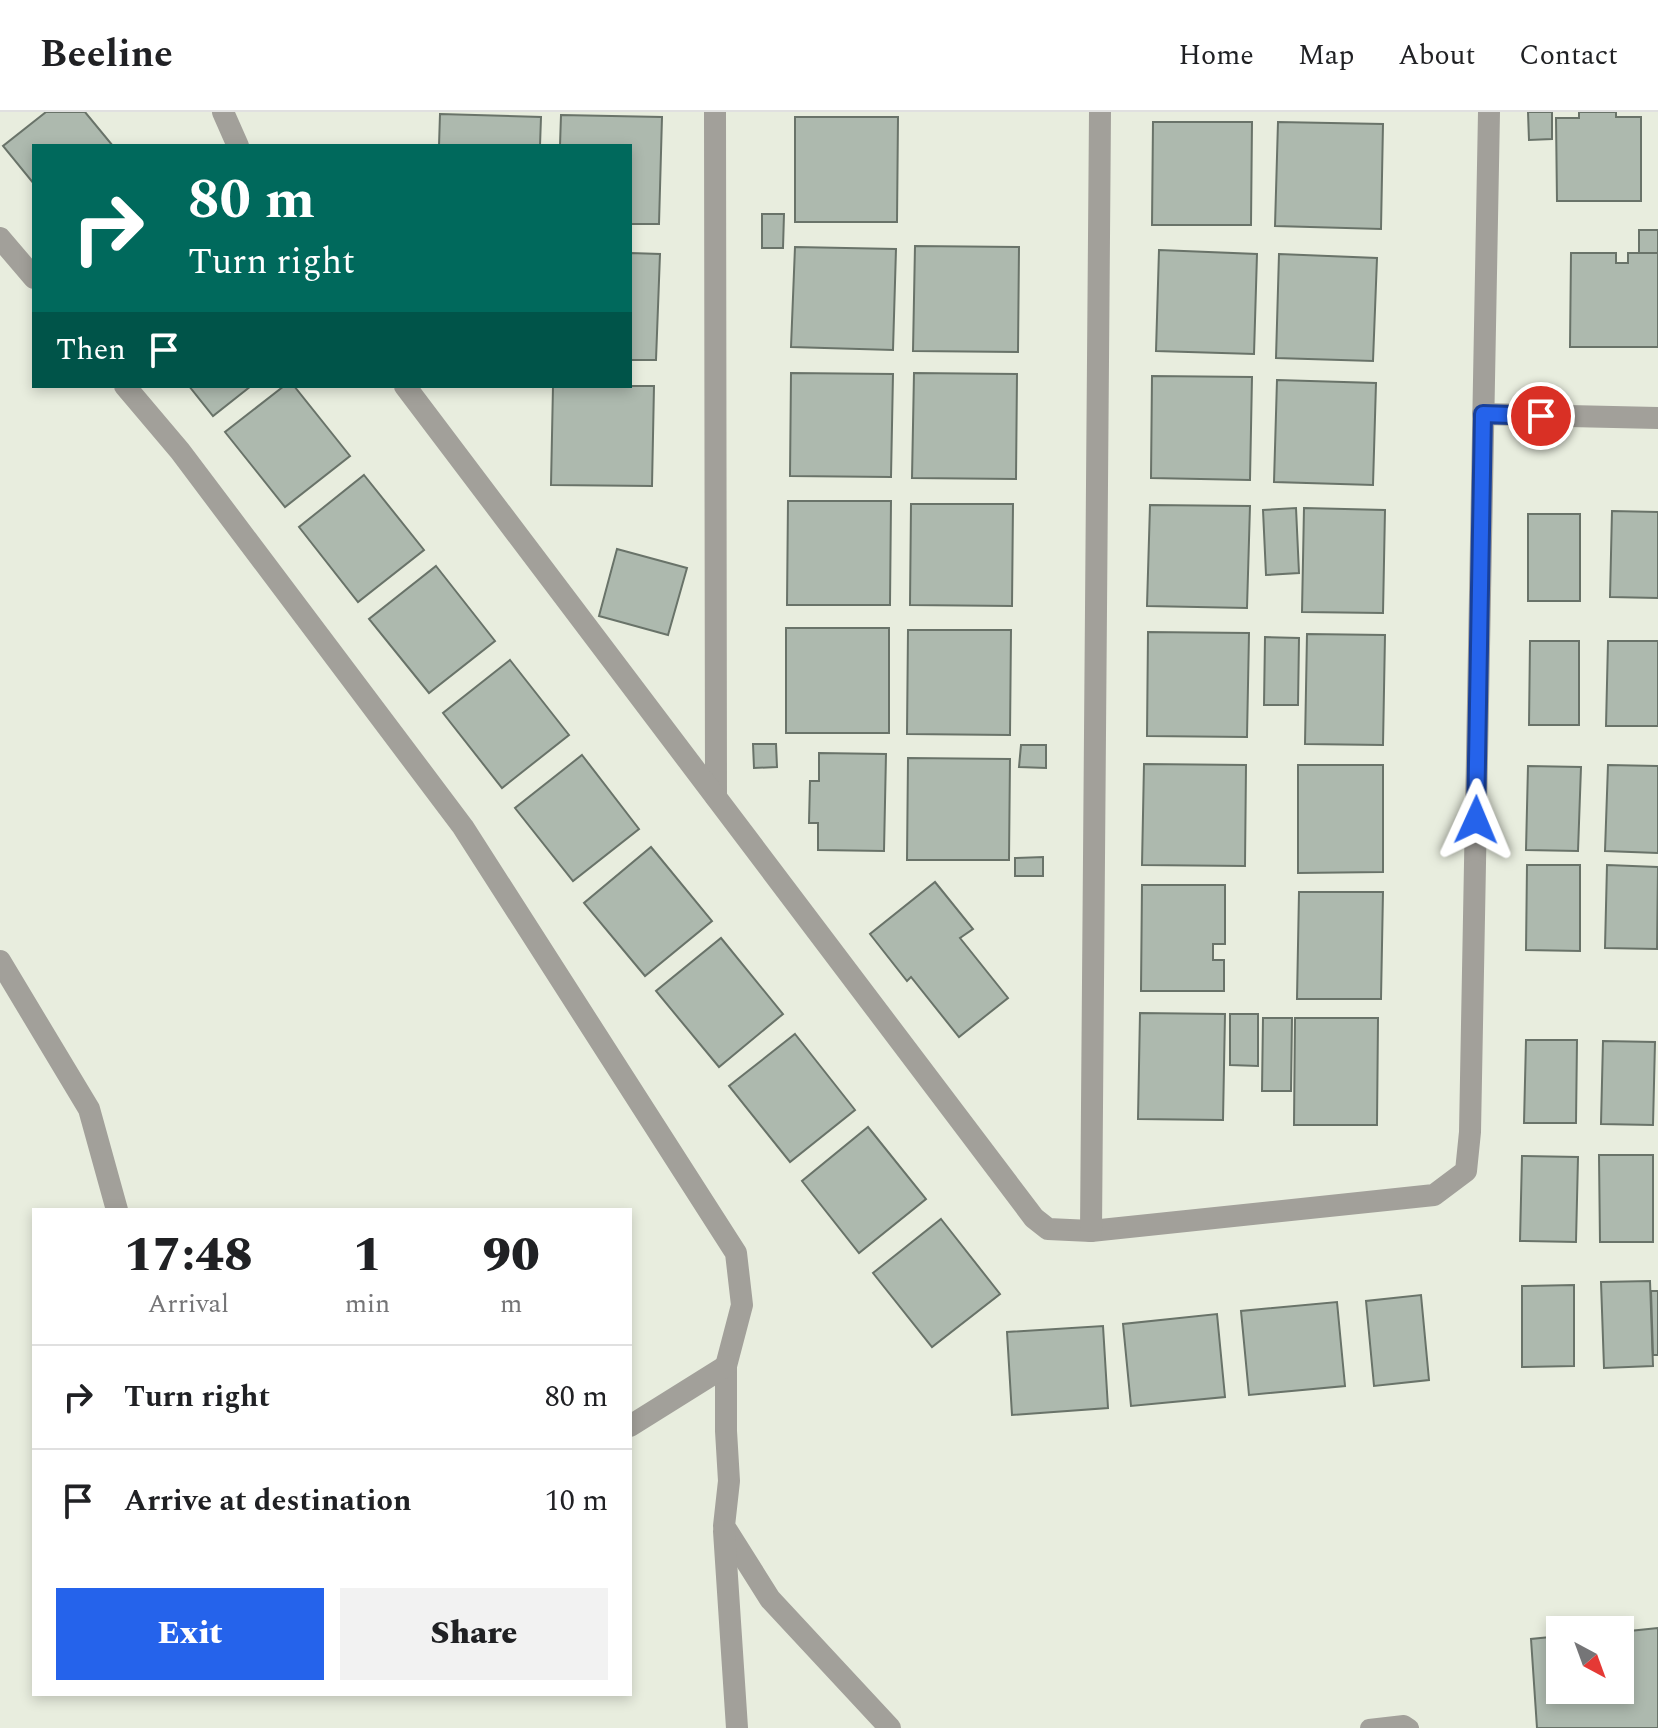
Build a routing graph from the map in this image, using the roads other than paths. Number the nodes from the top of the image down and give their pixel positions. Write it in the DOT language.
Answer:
graph roads {
  1 [pos="223,112"];
  2 [pos="715,112"];
  3 [pos="1100,112"];
  4 [pos="1489,112"];
  5 [pos="237,144"];
  6 [pos="0,238"];
  7 [pos="32,276"];
  8 [pos="127,388"];
  9 [pos="407,388"];
  10 [pos="1483,414"];
  11 [pos="1658,418"];
  12 [pos="716,797"];
  13 [pos="0,961"];
  14 [pos="116,1208"];
  15 [pos="1091,1231"];
  16 [pos="726,1366"];
  17 [pos="632,1425"];
  18 [pos="724,1526"];
  19 [pos="737,1728"];
  20 [pos="890,1728"];
  21 [pos="1369,1728"];
  22 [pos="1410,1728"];
  1 -- 5 [label="street"];
  2 -- 12 [label="street"];
  3 -- 15 [label="street"];
  4 -- 10 [label="street"];
  6 -- 7 [label="street"];
  8 -- 16 [label="street"];
  9 -- 12 [label="street"];
  10 -- 11 [label="street"];
  10 -- 15 [label="street"];
  12 -- 15 [label="street"];
  13 -- 14 [label="street"];
  16 -- 17 [label="street"];
  16 -- 18 [label="street"];
  18 -- 19 [label="street"];
  18 -- 20 [label="street"];
  21 -- 22 [label="lane"];
}
